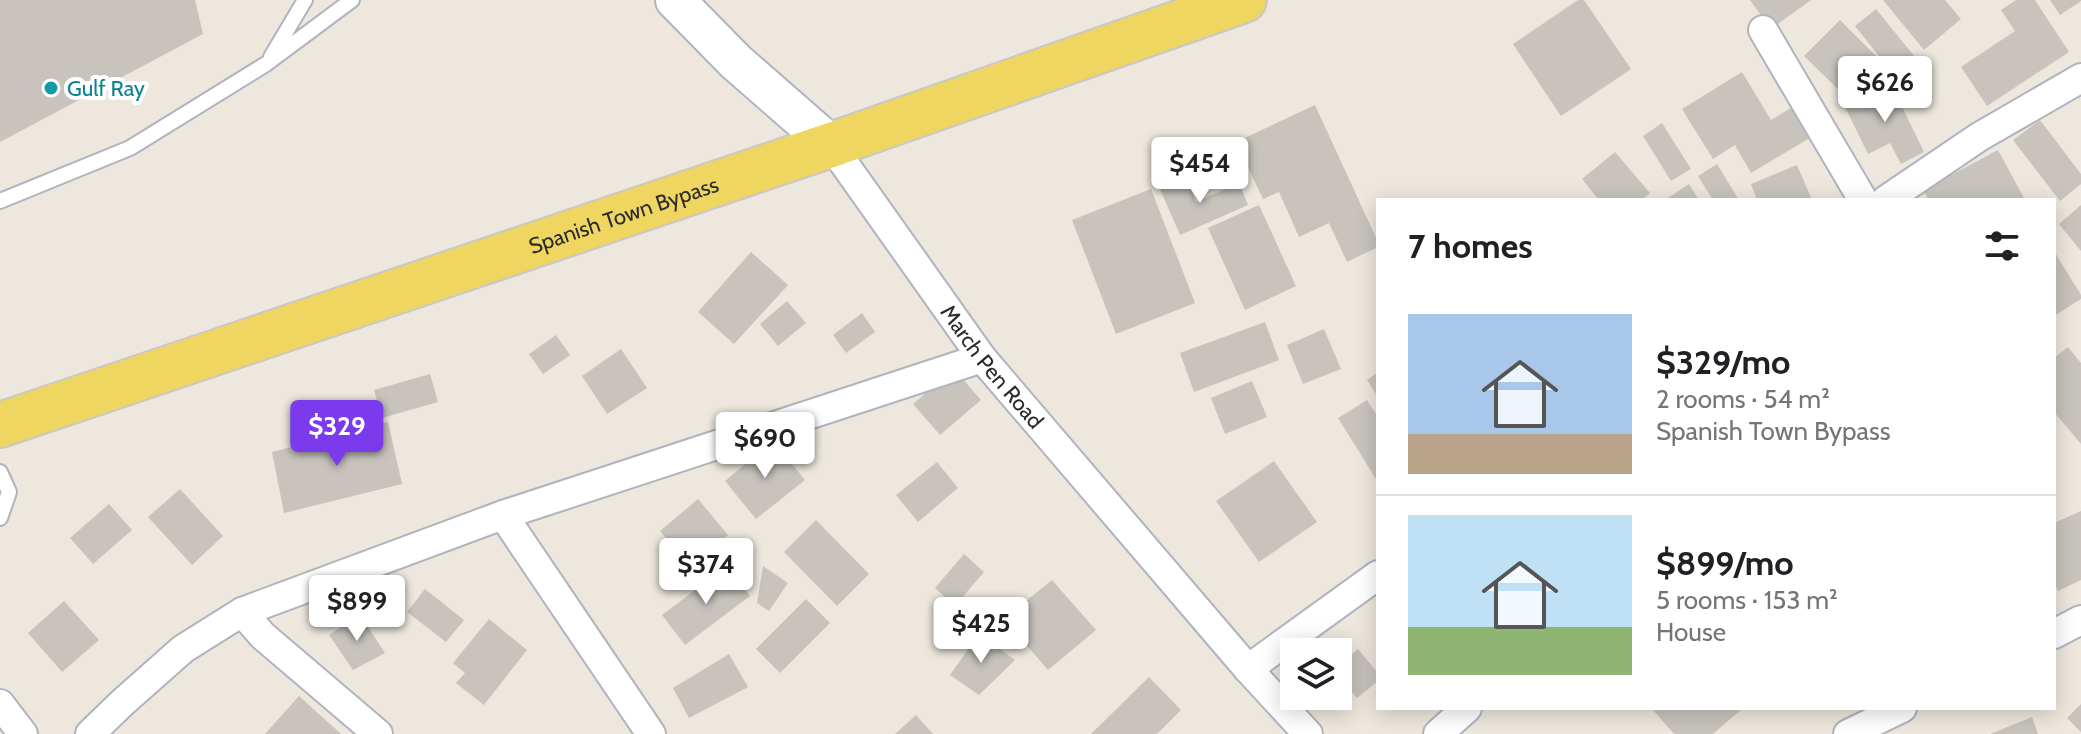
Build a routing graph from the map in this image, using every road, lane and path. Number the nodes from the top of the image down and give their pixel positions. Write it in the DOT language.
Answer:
graph roads {
  1 [pos="305,0"];
  2 [pos="352,0"];
  3 [pos="675,0"];
  4 [pos="1244,0"];
  5 [pos="1763,30"];
  6 [pos="266,64"];
  7 [pos="2081,78"];
  8 [pos="831,145"];
  9 [pos="1862,198"];
  10 [pos="1889,198"];
  11 [pos="0,201"];
  12 [pos="982,358"];
  13 [pos="0,425"];
  14 [pos="0,472"];
  15 [pos="503,515"];
  16 [pos="0,518"];
  17 [pos="1376,576"];
  18 [pos="242,612"];
  19 [pos="2081,620"];
  20 [pos="2056,633"];
  21 [pos="1248,669"];
  22 [pos="0,704"];
  23 [pos="1465,710"];
  24 [pos="1898,710"];
  25 [pos="23,734"];
  26 [pos="90,734"];
  27 [pos="378,734"];
  28 [pos="651,734"];
  29 [pos="1308,734"];
  30 [pos="1438,734"];
  31 [pos="1848,734"];
  1 -- 6 [label="lane"];
  2 -- 6 [label="lane"];
  3 -- 8 [label="street, March Pen Road"];
  4 -- 8 [label="main road, Spanish Town Bypass"];
  5 -- 9 [label="street"];
  6 -- 11 [label="lane"];
  7 -- 10 [label="street"];
  8 -- 12 [label="street, March Pen Road"];
  8 -- 13 [label="main road, Spanish Town Bypass"];
  12 -- 15 [label="street"];
  12 -- 21 [label="street, March Pen Road"];
  14 -- 16 [label="lane"];
  15 -- 18 [label="street"];
  15 -- 28 [label="street"];
  17 -- 21 [label="street"];
  18 -- 26 [label="street"];
  18 -- 27 [label="street"];
  19 -- 20 [label="street"];
  21 -- 29 [label="street, March Pen Road"];
  22 -- 25 [label="street"];
  23 -- 30 [label="street"];
  24 -- 31 [label="street"];
}
